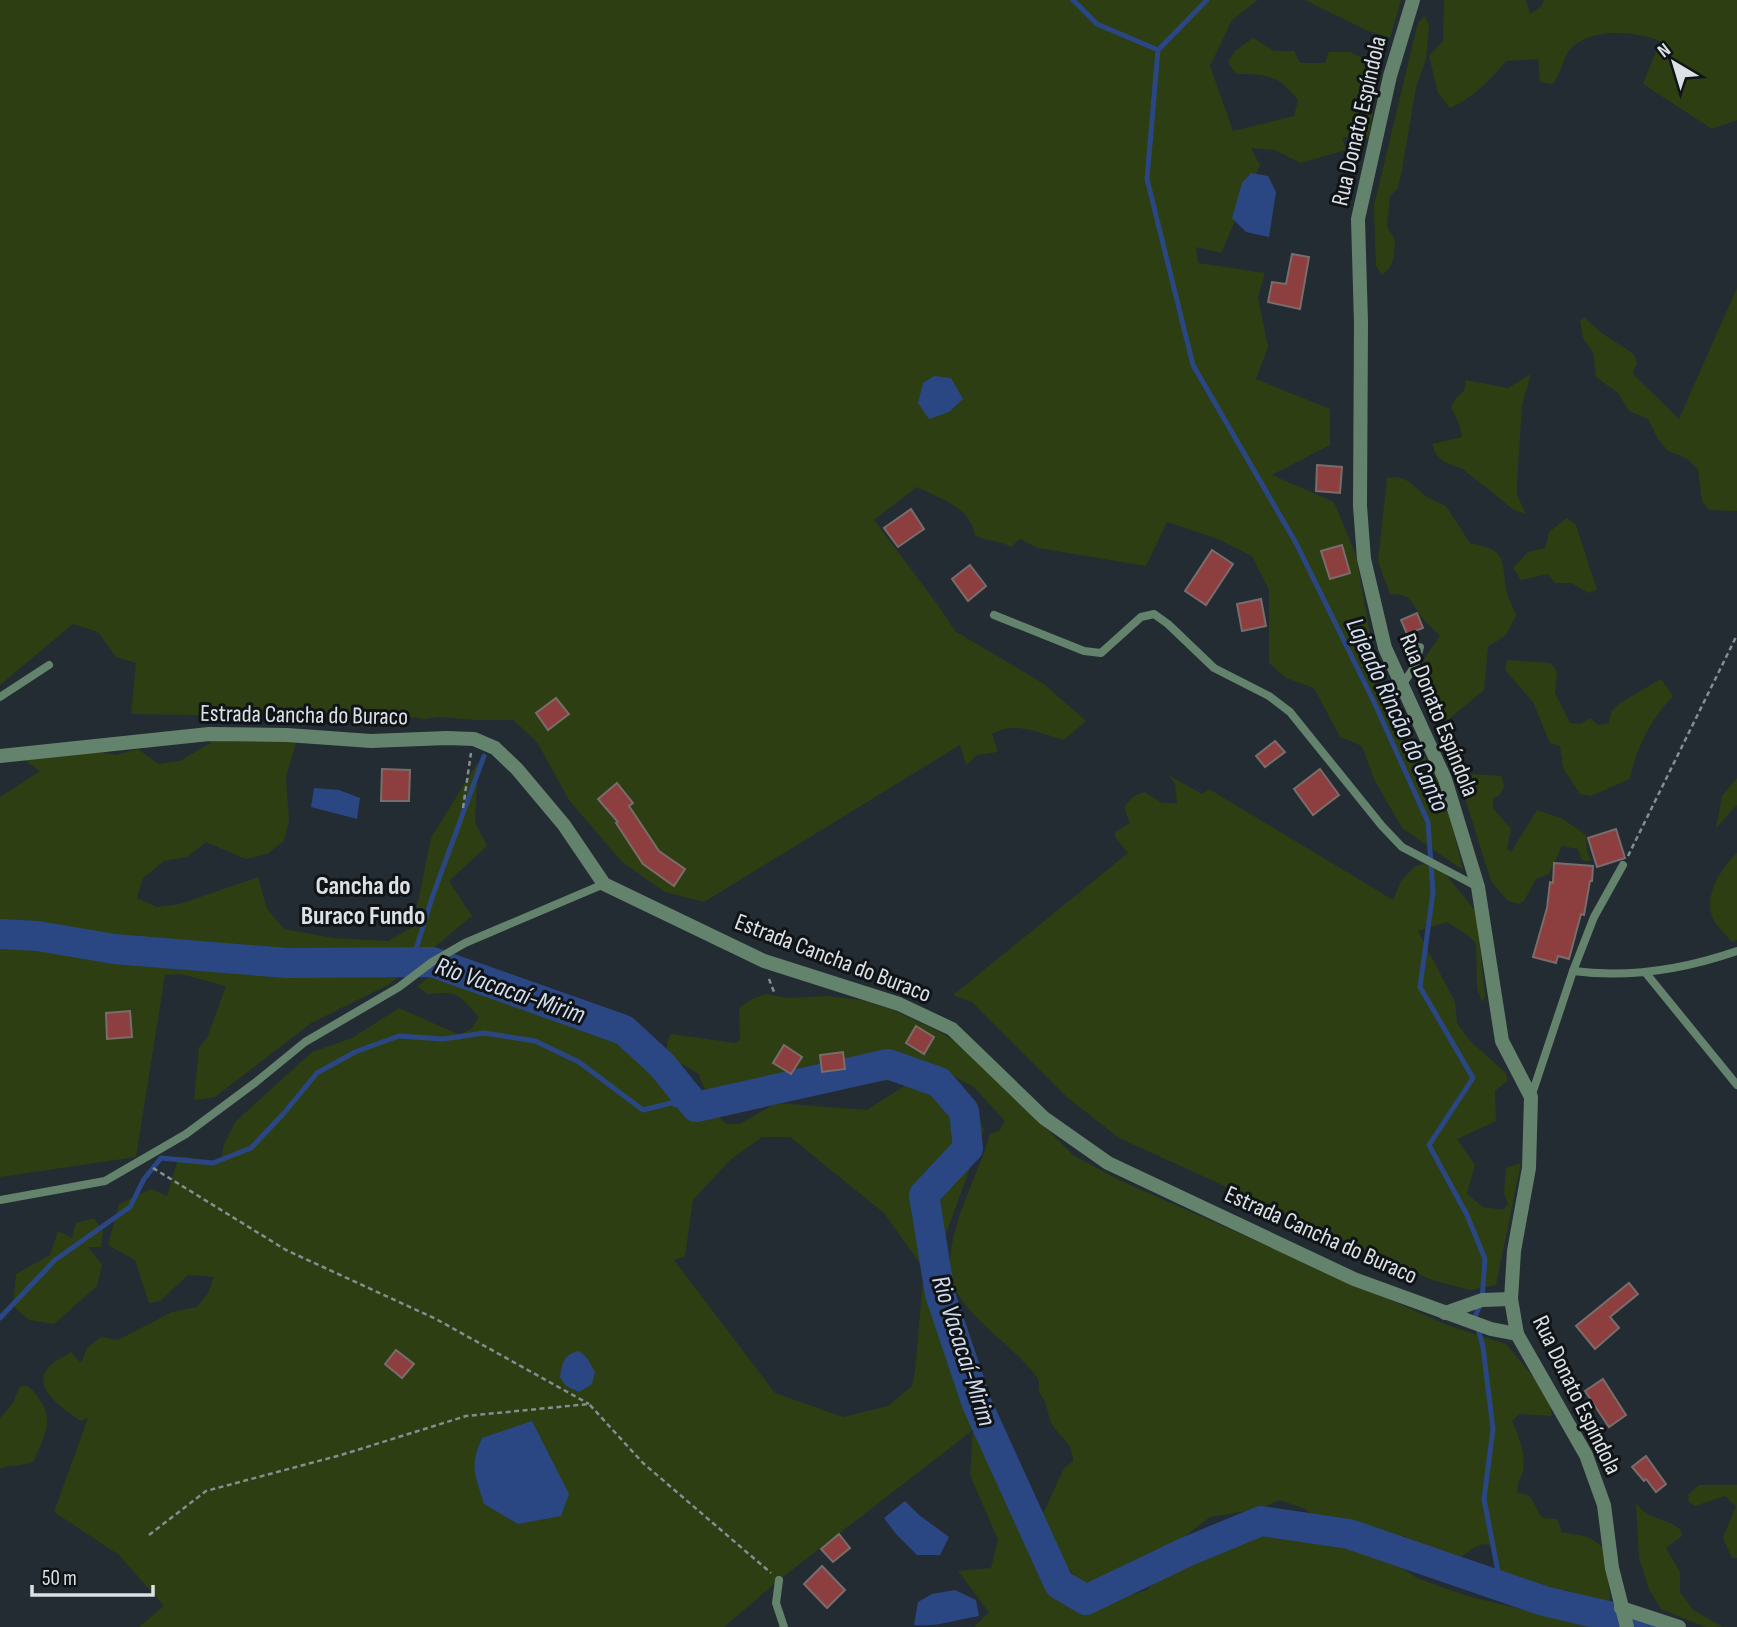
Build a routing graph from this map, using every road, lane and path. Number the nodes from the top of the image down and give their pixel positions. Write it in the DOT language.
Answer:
graph roads {
  1 [pos="1412,0"];
  2 [pos="994,615"];
  3 [pos="1737,635"];
  4 [pos="1420,647"];
  5 [pos="49,665"];
  6 [pos="1402,685"];
  7 [pos="0,697"];
  8 [pos="474,739"];
  9 [pos="2,760"];
  10 [pos="463,808"];
  11 [pos="1623,865"];
  12 [pos="604,884"];
  13 [pos="1478,887"];
  14 [pos="1737,951"];
  15 [pos="1573,971"];
  16 [pos="1645,972"];
  17 [pos="1737,1085"];
  18 [pos="1531,1097"];
  19 [pos="140,1161"];
  20 [pos="0,1200"];
  21 [pos="1511,1299"];
  22 [pos="1445,1313"];
  23 [pos="1517,1334"];
  24 [pos="589,1404"];
  25 [pos="149,1535"];
  26 [pos="779,1580"];
  27 [pos="1625,1618"];
  28 [pos="783,1627"];
  29 [pos="1679,1627"];
  1 -- 6 [label="street, Rua Donato Espíndola"];
  2 -- 13 [label="lane"];
  3 -- 11 [label="path"];
  4 -- 6 [label="lane"];
  5 -- 7 [label="lane"];
  6 -- 13 [label="street, Rua Donato Espíndola"];
  8 -- 9 [label="street, Estrada Cancha do Buraco"];
  8 -- 10 [label="path"];
  8 -- 12 [label="street, Estrada Cancha do Buraco"];
  11 -- 15 [label="lane"];
  12 -- 19 [label="lane"];
  12 -- 22 [label="street, Estrada Cancha do Buraco"];
  13 -- 18 [label="street, Rua Donato Espíndola"];
  14 -- 16 [label="lane"];
  15 -- 16 [label="lane"];
  15 -- 18 [label="lane"];
  16 -- 17 [label="lane"];
  18 -- 21 [label="street, Rua Donato Espíndola"];
  19 -- 20 [label="lane"];
  19 -- 24 [label="path"];
  21 -- 22 [label="street"];
  21 -- 23 [label="street, Rua Donato Espíndola"];
  22 -- 23 [label="street, Estrada Cancha do Buraco"];
  23 -- 27 [label="street, Rua Donato Espíndola"];
  24 -- 25 [label="path"];
  24 -- 26 [label="path"];
  26 -- 28 [label="lane"];
  27 -- 29 [label="street"];
}
